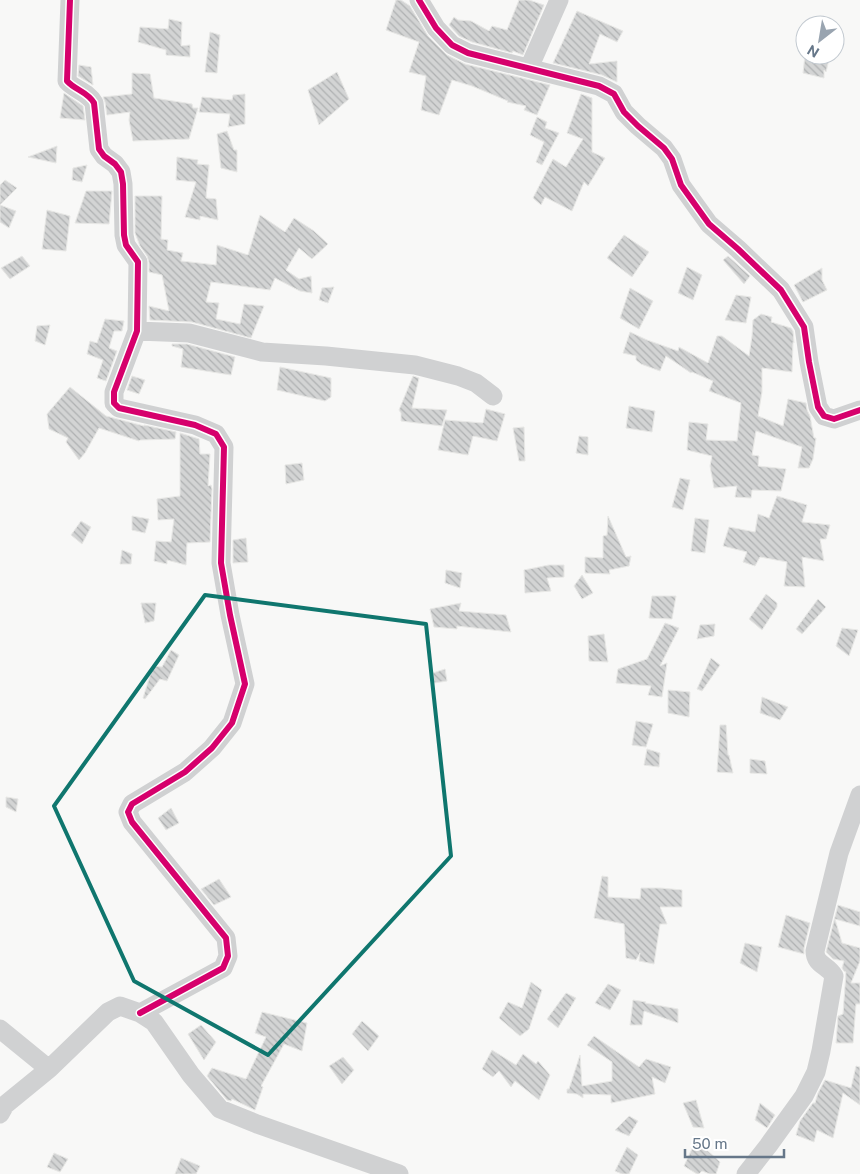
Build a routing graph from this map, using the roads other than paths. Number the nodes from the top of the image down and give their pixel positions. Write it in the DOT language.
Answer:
graph roads {
  1 [pos="70,0"];
  2 [pos="419,0"];
  3 [pos="559,0"];
  4 [pos="529,68"];
  5 [pos="137,330"];
  6 [pos="493,396"];
  7 [pos="860,410"];
  8 [pos="860,795"];
  9 [pos="140,1013"];
  10 [pos="0,1030"];
  11 [pos="49,1069"];
  12 [pos="0,1114"];
  13 [pos="400,1174"];
  14 [pos="746,1174"];
  1 -- 5 [label="street"];
  2 -- 4 [label="street"];
  3 -- 4 [label="street"];
  4 -- 7 [label="street"];
  5 -- 6 [label="street"];
  5 -- 9 [label="street"];
  8 -- 14 [label="street"];
  9 -- 11 [label="street"];
  9 -- 13 [label="street"];
  10 -- 11 [label="street"];
  11 -- 12 [label="street"];
}
